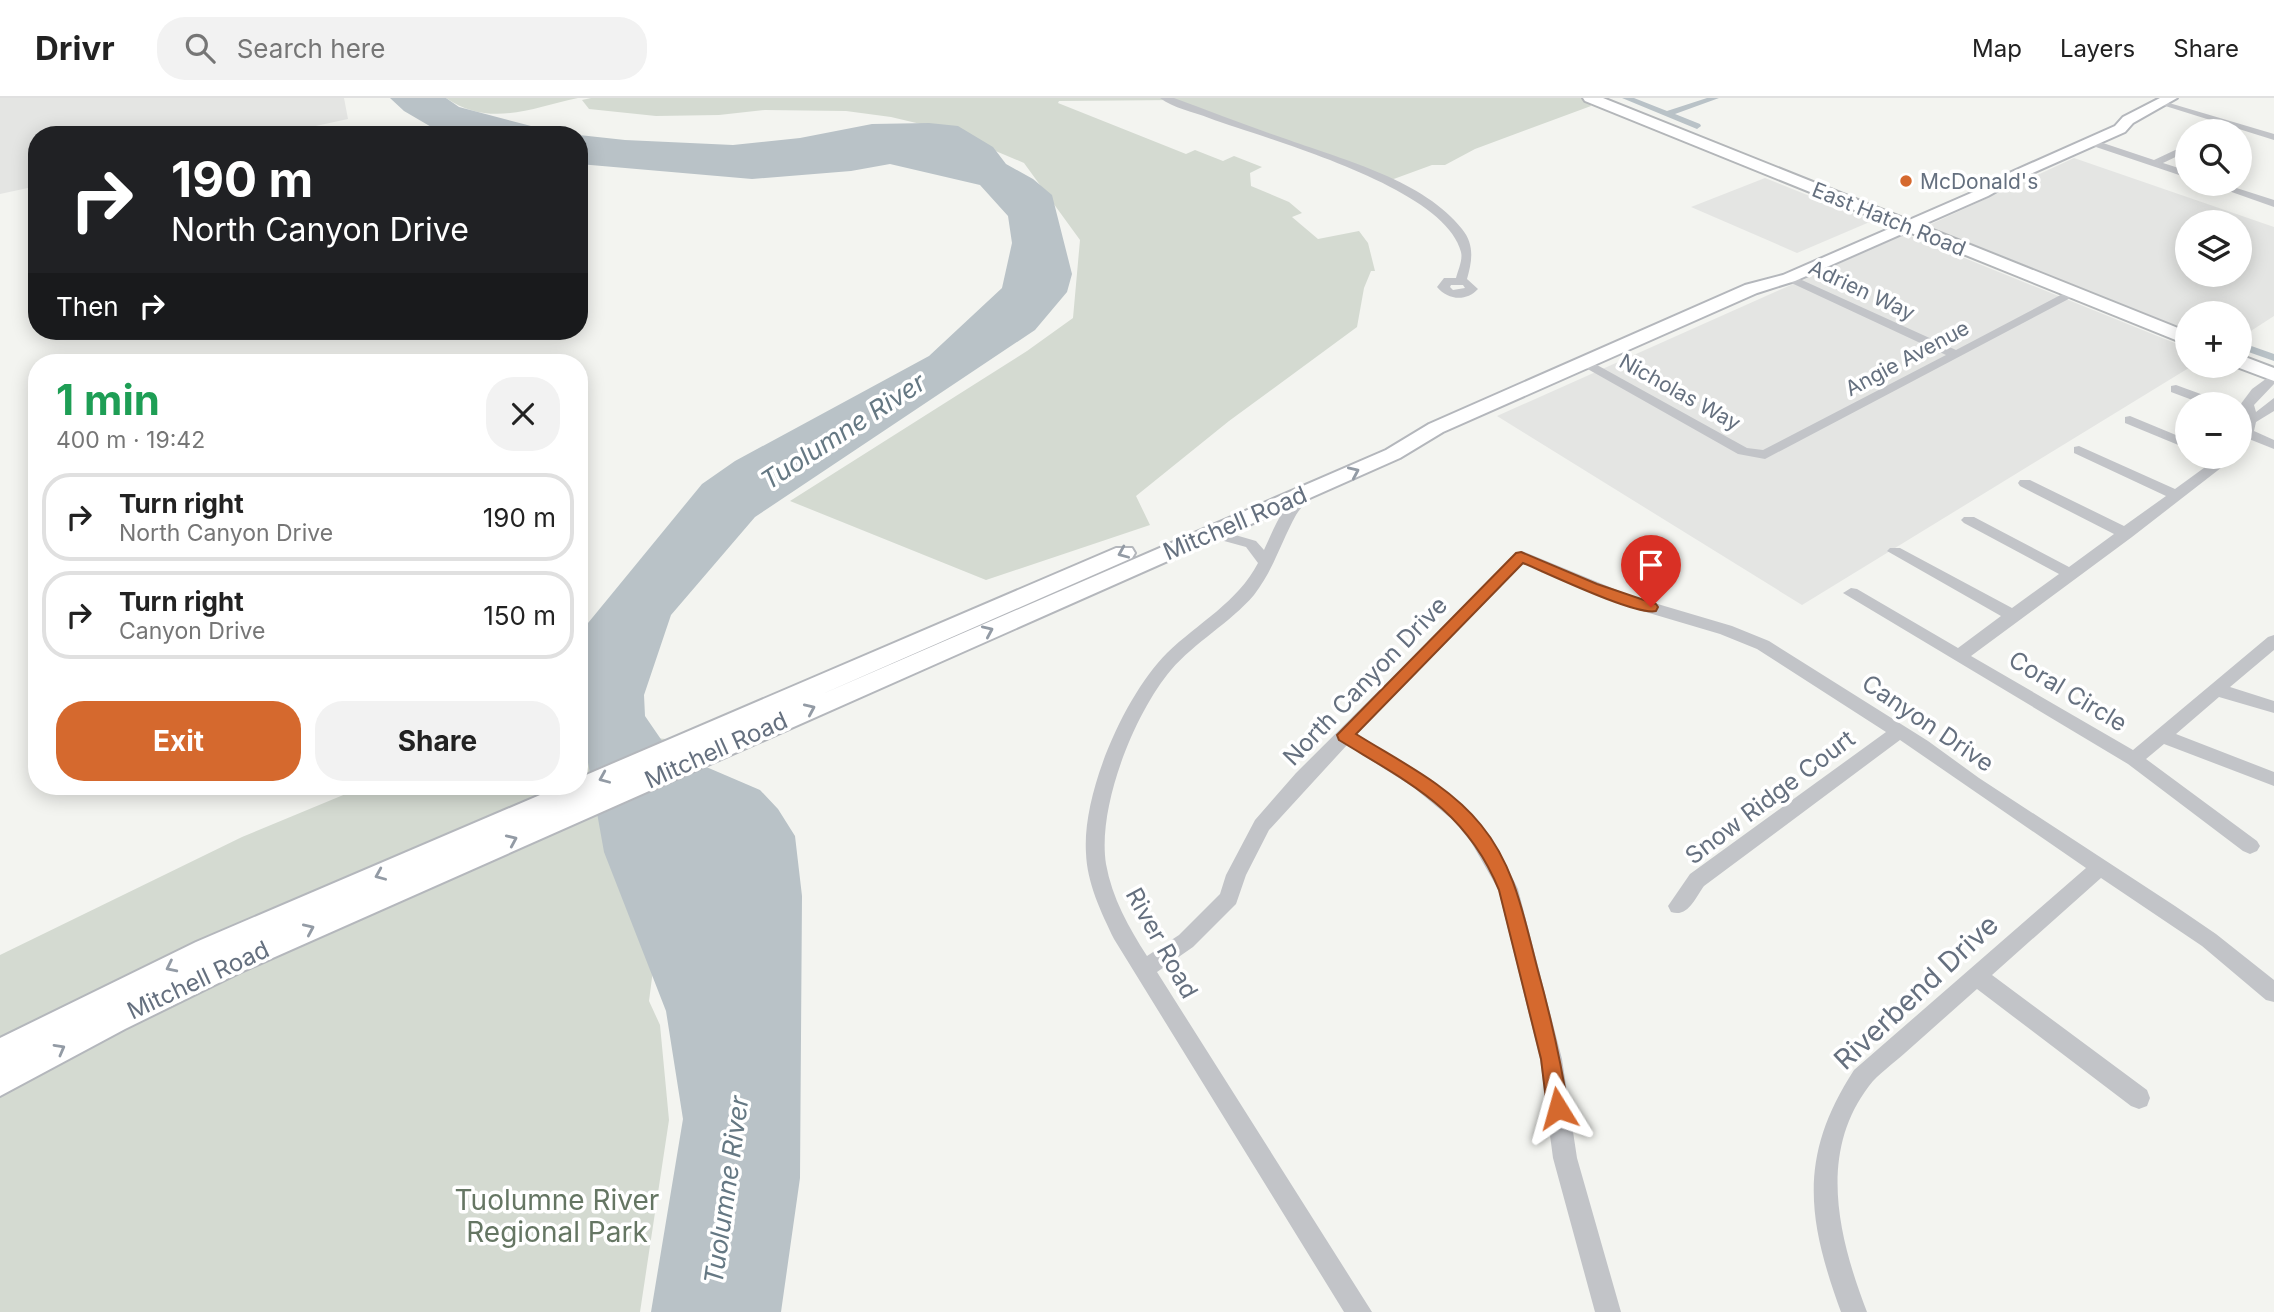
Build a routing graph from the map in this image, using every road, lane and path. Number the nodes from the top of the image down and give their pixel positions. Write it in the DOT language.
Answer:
graph roads {
  1 [pos="1166,98"];
  2 [pos="1590,98"];
  3 [pos="2166,100"];
  4 [pos="2218,119"];
  5 [pos="2128,120"];
  6 [pos="2252,130"];
  7 [pos="2274,137"];
  8 [pos="2091,142"];
  9 [pos="2175,154"];
  10 [pos="2154,164"];
  11 [pos="2175,171"];
  12 [pos="2252,195"];
  13 [pos="2272,201"];
  14 [pos="1897,223"];
  15 [pos="1789,278"];
  16 [pos="1461,281"];
  17 [pos="1751,289"];
  18 [pos="2074,293"];
  19 [pos="2175,334"];
  20 [pos="1957,355"];
  21 [pos="1583,363"];
  22 [pos="2252,366"];
  23 [pos="2274,376"];
  24 [pos="2176,389"];
  25 [pos="2184,392"];
  26 [pos="2252,398"];
  27 [pos="2274,402"];
  28 [pos="2130,420"];
  29 [pos="2252,422"];
  30 [pos="1436,428"];
  31 [pos="2252,431"];
  32 [pos="2175,439"];
  33 [pos="2274,445"];
  34 [pos="2079,450"];
  35 [pos="1757,454"];
  36 [pos="2208,469"];
  37 [pos="2025,484"];
  38 [pos="1310,491"];
  39 [pos="2176,495"];
  40 [pos="1969,520"];
  41 [pos="1211,533"];
  42 [pos="2127,534"];
  43 [pos="1895,551"];
  44 [pos="1521,556"];
  45 [pos="1266,563"];
  46 [pos="2070,574"];
  47 [pos="1851,593"];
  48 [pos="2013,616"];
  49 [pos="2274,641"];
  50 [pos="920,651"];
  51 [pos="1960,655"];
  52 [pos="2215,690"];
  53 [pos="2274,707"];
  54 [pos="1897,733"];
  55 [pos="1345,735"];
  56 [pos="2163,736"];
  57 [pos="2134,759"];
  58 [pos="2274,779"];
  59 [pos="2250,846"];
  60 [pos="446,858"];
  61 [pos="2099,867"];
  62 [pos="1678,906"];
  63 [pos="1144,970"];
  64 [pos="1975,975"];
  65 [pos="2274,993"];
  66 [pos="0,1054"];
  67 [pos="0,1082"];
  68 [pos="2139,1098"];
  69 [pos="1359,1312"];
  70 [pos="1608,1312"];
  71 [pos="1854,1312"];
  1 -- 16 [label="street"];
  2 -- 14 [label="main road, East Hatch Road"];
  3 -- 4 [label="street"];
  3 -- 5 [label="main road, Mitchell Road"];
  5 -- 8 [label="main road, Mitchell Road"];
  5 -- 14 [label="main road, Mitchell Road"];
  6 -- 7 [label="street"];
  8 -- 10 [label="street"];
  8 -- 14 [label="main road, Mitchell Road"];
  9 -- 10 [label="street"];
  10 -- 11 [label="street"];
  12 -- 13 [label="street"];
  14 -- 15 [label="main road, Mitchell Road"];
  14 -- 17 [label="main road, Mitchell Road"];
  14 -- 18 [label="main road, East Hatch Road"];
  15 -- 17 [label="main road, Mitchell Road"];
  15 -- 20 [label="street, Adrien Way"];
  17 -- 21 [label="main road, Mitchell Road"];
  18 -- 19 [label="main road, East Hatch Road"];
  18 -- 20 [label="street, Angie Avenue"];
  20 -- 35 [label="street, Angie Avenue"];
  21 -- 30 [label="main road, Mitchell Road"];
  21 -- 35 [label="street, Nicholas Way"];
  22 -- 23 [label="main road"];
  23 -- 26 [label="street"];
  24 -- 25 [label="street"];
  27 -- 29 [label="street"];
  28 -- 32 [label="street"];
  38 -- 30 [label="main road, Mitchell Road, one-way"];
  30 -- 50 [label="main road, Mitchell Road, one-way"];
  31 -- 33 [label="street"];
  34 -- 39 [label="street"];
  36 -- 39 [label="street"];
  37 -- 42 [label="street"];
  38 -- 41 [label="main road, Mitchell Road"];
  38 -- 45 [label="street, River Road"];
  39 -- 42 [label="street"];
  40 -- 46 [label="street"];
  41 -- 45 [label="street"];
  50 -- 41 [label="main road, Mitchell Road, one-way"];
  42 -- 46 [label="street"];
  43 -- 48 [label="street"];
  44 -- 54 [label="street, Canyon Drive"];
  44 -- 55 [label="street, North Canyon Drive"];
  45 -- 63 [label="street, River Road"];
  46 -- 48 [label="street"];
  47 -- 51 [label="street, Coral Circle"];
  48 -- 51 [label="street"];
  49 -- 52 [label="street"];
  50 -- 60 [label="main road, Mitchell Road"];
  51 -- 57 [label="street, Coral Circle"];
  52 -- 53 [label="street"];
  52 -- 56 [label="street"];
  54 -- 61 [label="street, Canyon Drive"];
  54 -- 62 [label="street, Snow Ridge Court"];
  55 -- 63 [label="street, North Canyon Drive"];
  55 -- 70 [label="street"];
  56 -- 57 [label="street"];
  56 -- 58 [label="street"];
  57 -- 59 [label="street, Coral Circle"];
  60 -- 66 [label="main road, Mitchell Road, one-way"];
  67 -- 60 [label="main road, Mitchell Road, one-way"];
  61 -- 64 [label="street, Riverbend Drive"];
  61 -- 65 [label="street, Canyon Drive"];
  63 -- 69 [label="street, River Road"];
  64 -- 68 [label="street"];
  64 -- 71 [label="street, Riverbend Drive"];
}
